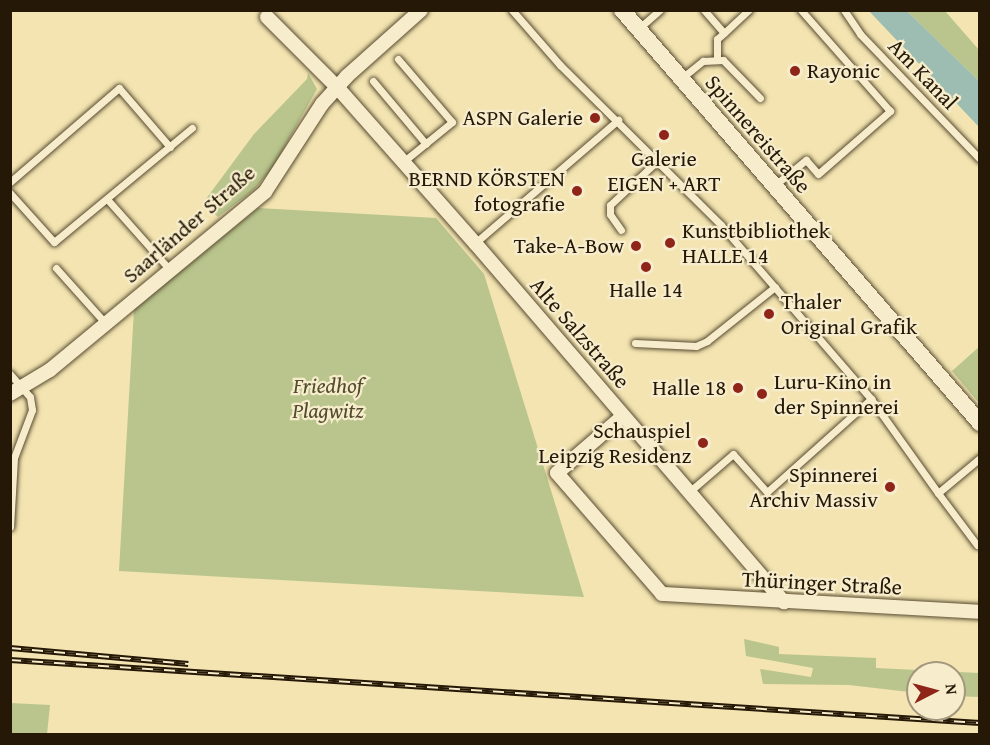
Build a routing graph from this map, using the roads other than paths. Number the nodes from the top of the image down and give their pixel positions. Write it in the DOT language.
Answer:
graph roads {
  1 [pos="421,10"];
  2 [pos="512,10"];
  3 [pos="622,10"];
  4 [pos="660,10"];
  5 [pos="704,10"];
  6 [pos="749,10"];
  7 [pos="801,10"];
  8 [pos="844,10"];
  9 [pos="267,17"];
  10 [pos="638,29"];
  11 [pos="724,33"];
  12 [pos="398,59"];
  13 [pos="717,59"];
  14 [pos="681,79"];
  15 [pos="373,81"];
  16 [pos="337,87"];
  17 [pos="760,98"];
  18 [pos="618,120"];
  19 [pos="192,128"];
  20 [pos="426,144"];
  21 [pos="170,147"];
  22 [pos="980,159"];
  23 [pos="403,162"];
  24 [pos="656,162"];
  25 [pos="10,182"];
  26 [pos="774,186"];
  27 [pos="10,193"];
  28 [pos="107,199"];
  29 [pos="621,230"];
  30 [pos="475,243"];
  31 [pos="56,267"];
  32 [pos="171,271"];
  33 [pos="775,288"];
  34 [pos="106,324"];
  35 [pos="635,343"];
  36 [pos="10,374"];
  37 [pos="16,391"];
  38 [pos="871,399"];
  39 [pos="623,416"];
  40 [pos="980,423"];
  41 [pos="980,458"];
  42 [pos="12,477"];
  43 [pos="689,492"];
  44 [pos="938,493"];
  45 [pos="10,527"];
  46 [pos="977,545"];
  47 [pos="784,602"];
  48 [pos="980,612"];
  1 -- 16 [label="street, Saarländer Straße"];
  2 -- 18 [label="lane"];
  3 -- 10 [label="street, Spinnereistraße"];
  4 -- 10 [label="lane"];
  5 -- 11 [label="lane"];
  6 -- 11 [label="lane"];
  7 -- 26 [label="lane"];
  8 -- 22 [label="lane, Am Kanal"];
  9 -- 16 [label="street, Alte Salzstraße"];
  10 -- 14 [label="street, Spinnereistraße"];
  11 -- 13 [label="lane"];
  12 -- 20 [label="lane"];
  13 -- 14 [label="lane"];
  13 -- 17 [label="lane"];
  14 -- 26 [label="street, Spinnereistraße"];
  15 -- 20 [label="lane"];
  16 -- 23 [label="street, Alte Salzstraße"];
  16 -- 32 [label="street, Saarländer Straße"];
  18 -- 24 [label="lane"];
  18 -- 30 [label="lane"];
  19 -- 21 [label="lane"];
  20 -- 23 [label="lane"];
  21 -- 25 [label="lane"];
  21 -- 28 [label="lane"];
  23 -- 30 [label="street, Alte Salzstraße"];
  24 -- 29 [label="lane"];
  24 -- 33 [label="lane"];
  26 -- 40 [label="street, Spinnereistraße"];
  27 -- 28 [label="lane"];
  28 -- 32 [label="lane"];
  30 -- 39 [label="street, Alte Salzstraße"];
  31 -- 34 [label="lane"];
  32 -- 34 [label="street, Saarländer Straße"];
  33 -- 35 [label="lane"];
  33 -- 38 [label="lane"];
  34 -- 37 [label="street, Saarländer Straße"];
  36 -- 37 [label="lane"];
  37 -- 42 [label="lane"];
  38 -- 43 [label="lane"];
  38 -- 44 [label="lane"];
  39 -- 43 [label="street, Alte Salzstraße"];
  39 -- 47 [label="street, Thüringer Straße"];
  41 -- 44 [label="lane"];
  42 -- 45 [label="lane"];
  43 -- 47 [label="street, Alte Salzstraße"];
  44 -- 46 [label="lane"];
  47 -- 48 [label="street, Thüringer Straße"];
}
